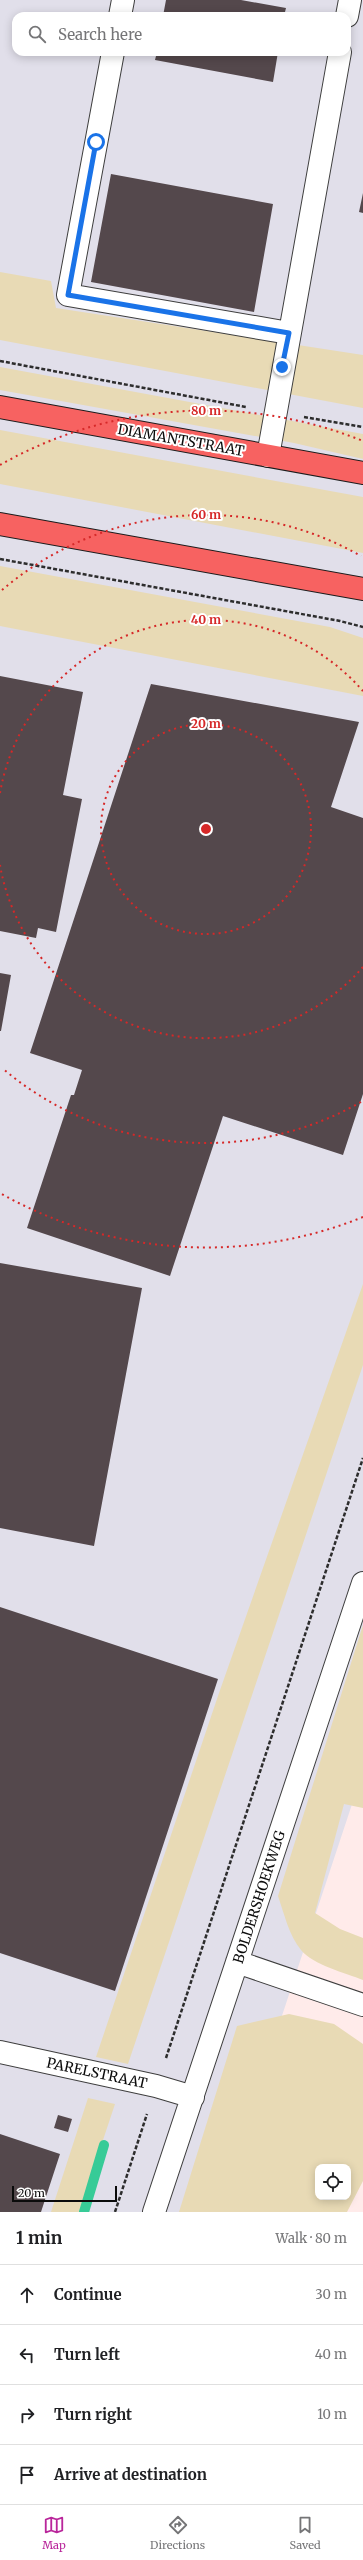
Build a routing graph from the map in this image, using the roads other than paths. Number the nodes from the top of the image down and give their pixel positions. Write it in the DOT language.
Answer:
graph roads {
  1 [pos="123,0"];
  2 [pos="350,0"];
  3 [pos="121,12"];
  4 [pos="348,12"];
  5 [pos="112,56"];
  6 [pos="339,56"];
  7 [pos="289,333"];
  8 [pos="0,407"];
  9 [pos="268,456"];
  10 [pos="363,473"];
  11 [pos="0,524"];
  12 [pos="363,589"];
  13 [pos="363,1583"];
  14 [pos="237,1962"];
  15 [pos="363,2005"];
  16 [pos="0,2052"];
  17 [pos="193,2097"];
  18 [pos="154,2212"];
  1 -- 3 [label="street"];
  2 -- 4 [label="street"];
  5 -- 7 [label="street"];
  6 -- 7 [label="street"];
  7 -- 9 [label="street"];
  8 -- 9 [label="main road, DIAMANTSTRAAT"];
  9 -- 10 [label="main road, DIAMANTSTRAAT"];
  11 -- 12 [label="main road"];
  13 -- 14 [label="street, BOLDERSHOEKWEG"];
  14 -- 15 [label="street"];
  14 -- 17 [label="street, BOLDERSHOEKWEG"];
  16 -- 17 [label="street, PARELSTRAAT"];
  17 -- 18 [label="street, BOLDERSHOEKWEG"];
}
